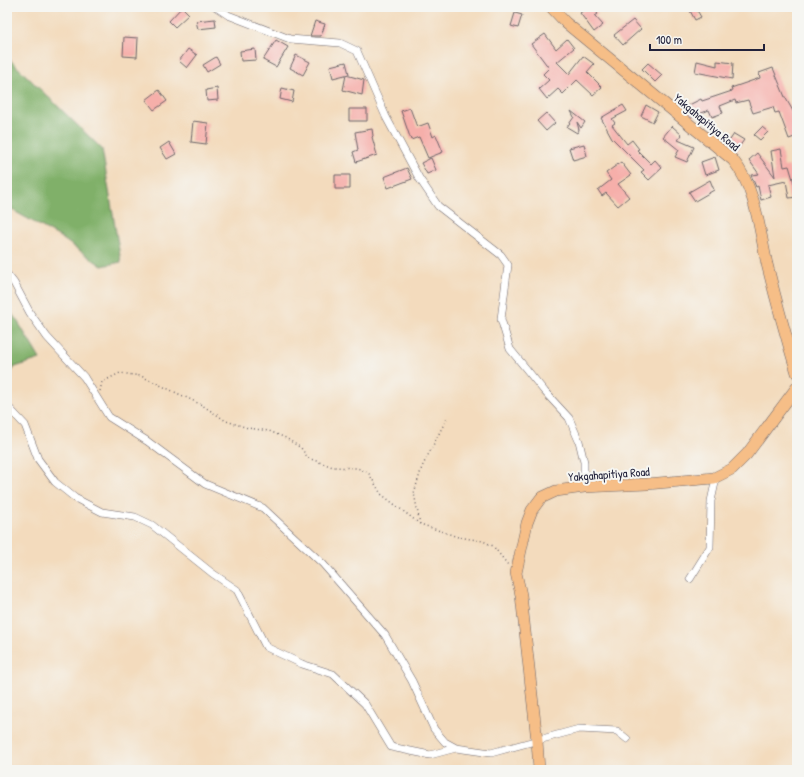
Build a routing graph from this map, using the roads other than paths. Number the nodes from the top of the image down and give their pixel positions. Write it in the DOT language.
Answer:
graph roads {
  1 [pos="216,7"];
  2 [pos="551,7"];
  3 [pos="7,274"];
  4 [pos="797,373"];
  5 [pos="797,387"];
  6 [pos="7,407"];
  7 [pos="714,478"];
  8 [pos="584,487"];
  9 [pos="690,578"];
  10 [pos="627,739"];
  11 [pos="537,741"];
  12 [pos="456,748"];
  13 [pos="538,770"];
  1 -- 8 [label="street"];
  2 -- 4 [label="main road, Yakgahapitiya Road"];
  3 -- 12 [label="street"];
  5 -- 7 [label="main road, Yakgahapitiya Road"];
  6 -- 12 [label="street"];
  7 -- 8 [label="main road, Yakgahapitiya Road"];
  7 -- 9 [label="street"];
  8 -- 11 [label="main road, Yakgahapitiya Road"];
  10 -- 11 [label="street"];
  11 -- 12 [label="street"];
  11 -- 13 [label="main road, Yakgahapitiya Road"];
}
